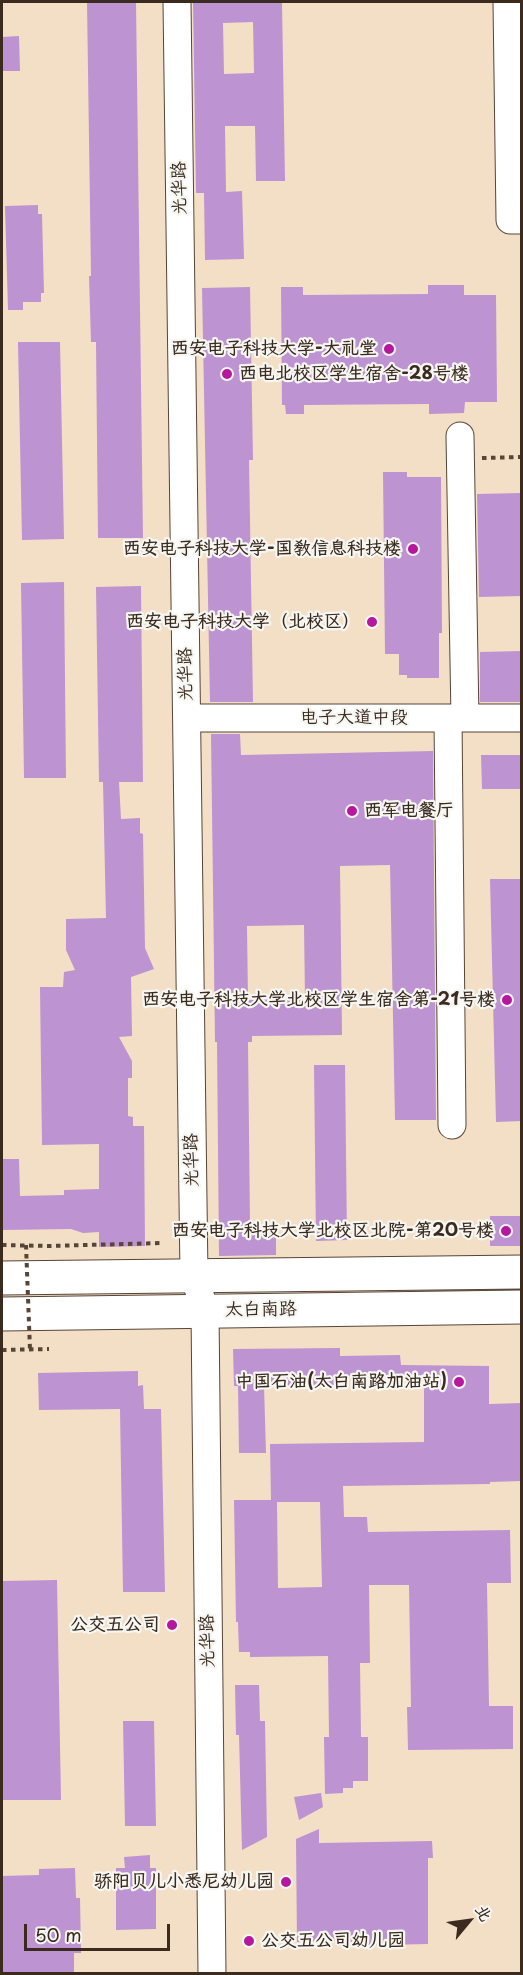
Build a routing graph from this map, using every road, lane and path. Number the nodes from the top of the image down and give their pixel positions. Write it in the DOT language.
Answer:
graph roads {
  1 [pos="177,2"];
  2 [pos="507,2"];
  3 [pos="522,220"];
  4 [pos="460,447"];
  5 [pos="522,457"];
  6 [pos="187,718"];
  7 [pos="457,718"];
  8 [pos="522,718"];
  9 [pos="452,1125"];
  10 [pos="162,1243"];
  11 [pos="2,1245"];
  12 [pos="26,1245"];
  13 [pos="522,1272"];
  14 [pos="194,1275"];
  15 [pos="2,1278"];
  16 [pos="522,1308"];
  17 [pos="196,1311"];
  18 [pos="2,1314"];
  19 [pos="49,1349"];
  20 [pos="2,1350"];
  21 [pos="30,1350"];
  22 [pos="194,1974"];
  23 [pos="212,1974"];
  1 -- 6 [label="street, 光华路"];
  2 -- 3 [label="street"];
  4 -- 5 [label="path"];
  4 -- 7 [label="street"];
  6 -- 7 [label="street, 电子大道中段"];
  6 -- 14 [label="street, 光华路"];
  7 -- 8 [label="street, 电子大道中段"];
  7 -- 9 [label="street"];
  10 -- 12 [label="path"];
  11 -- 12 [label="path"];
  12 -- 21 [label="path, bridge"];
  13 -- 14 [label="main road, 太白南路"];
  14 -- 15 [label="main road, 太白南路"];
  14 -- 17 [label="street, 光华路"];
  16 -- 17 [label="main road, 太白南路"];
  17 -- 18 [label="main road, 太白南路"];
  17 -- 22 [label="street, 光华路"];
  17 -- 23 [label="street, 光华路"];
  19 -- 21 [label="path"];
  20 -- 21 [label="path"];
}
